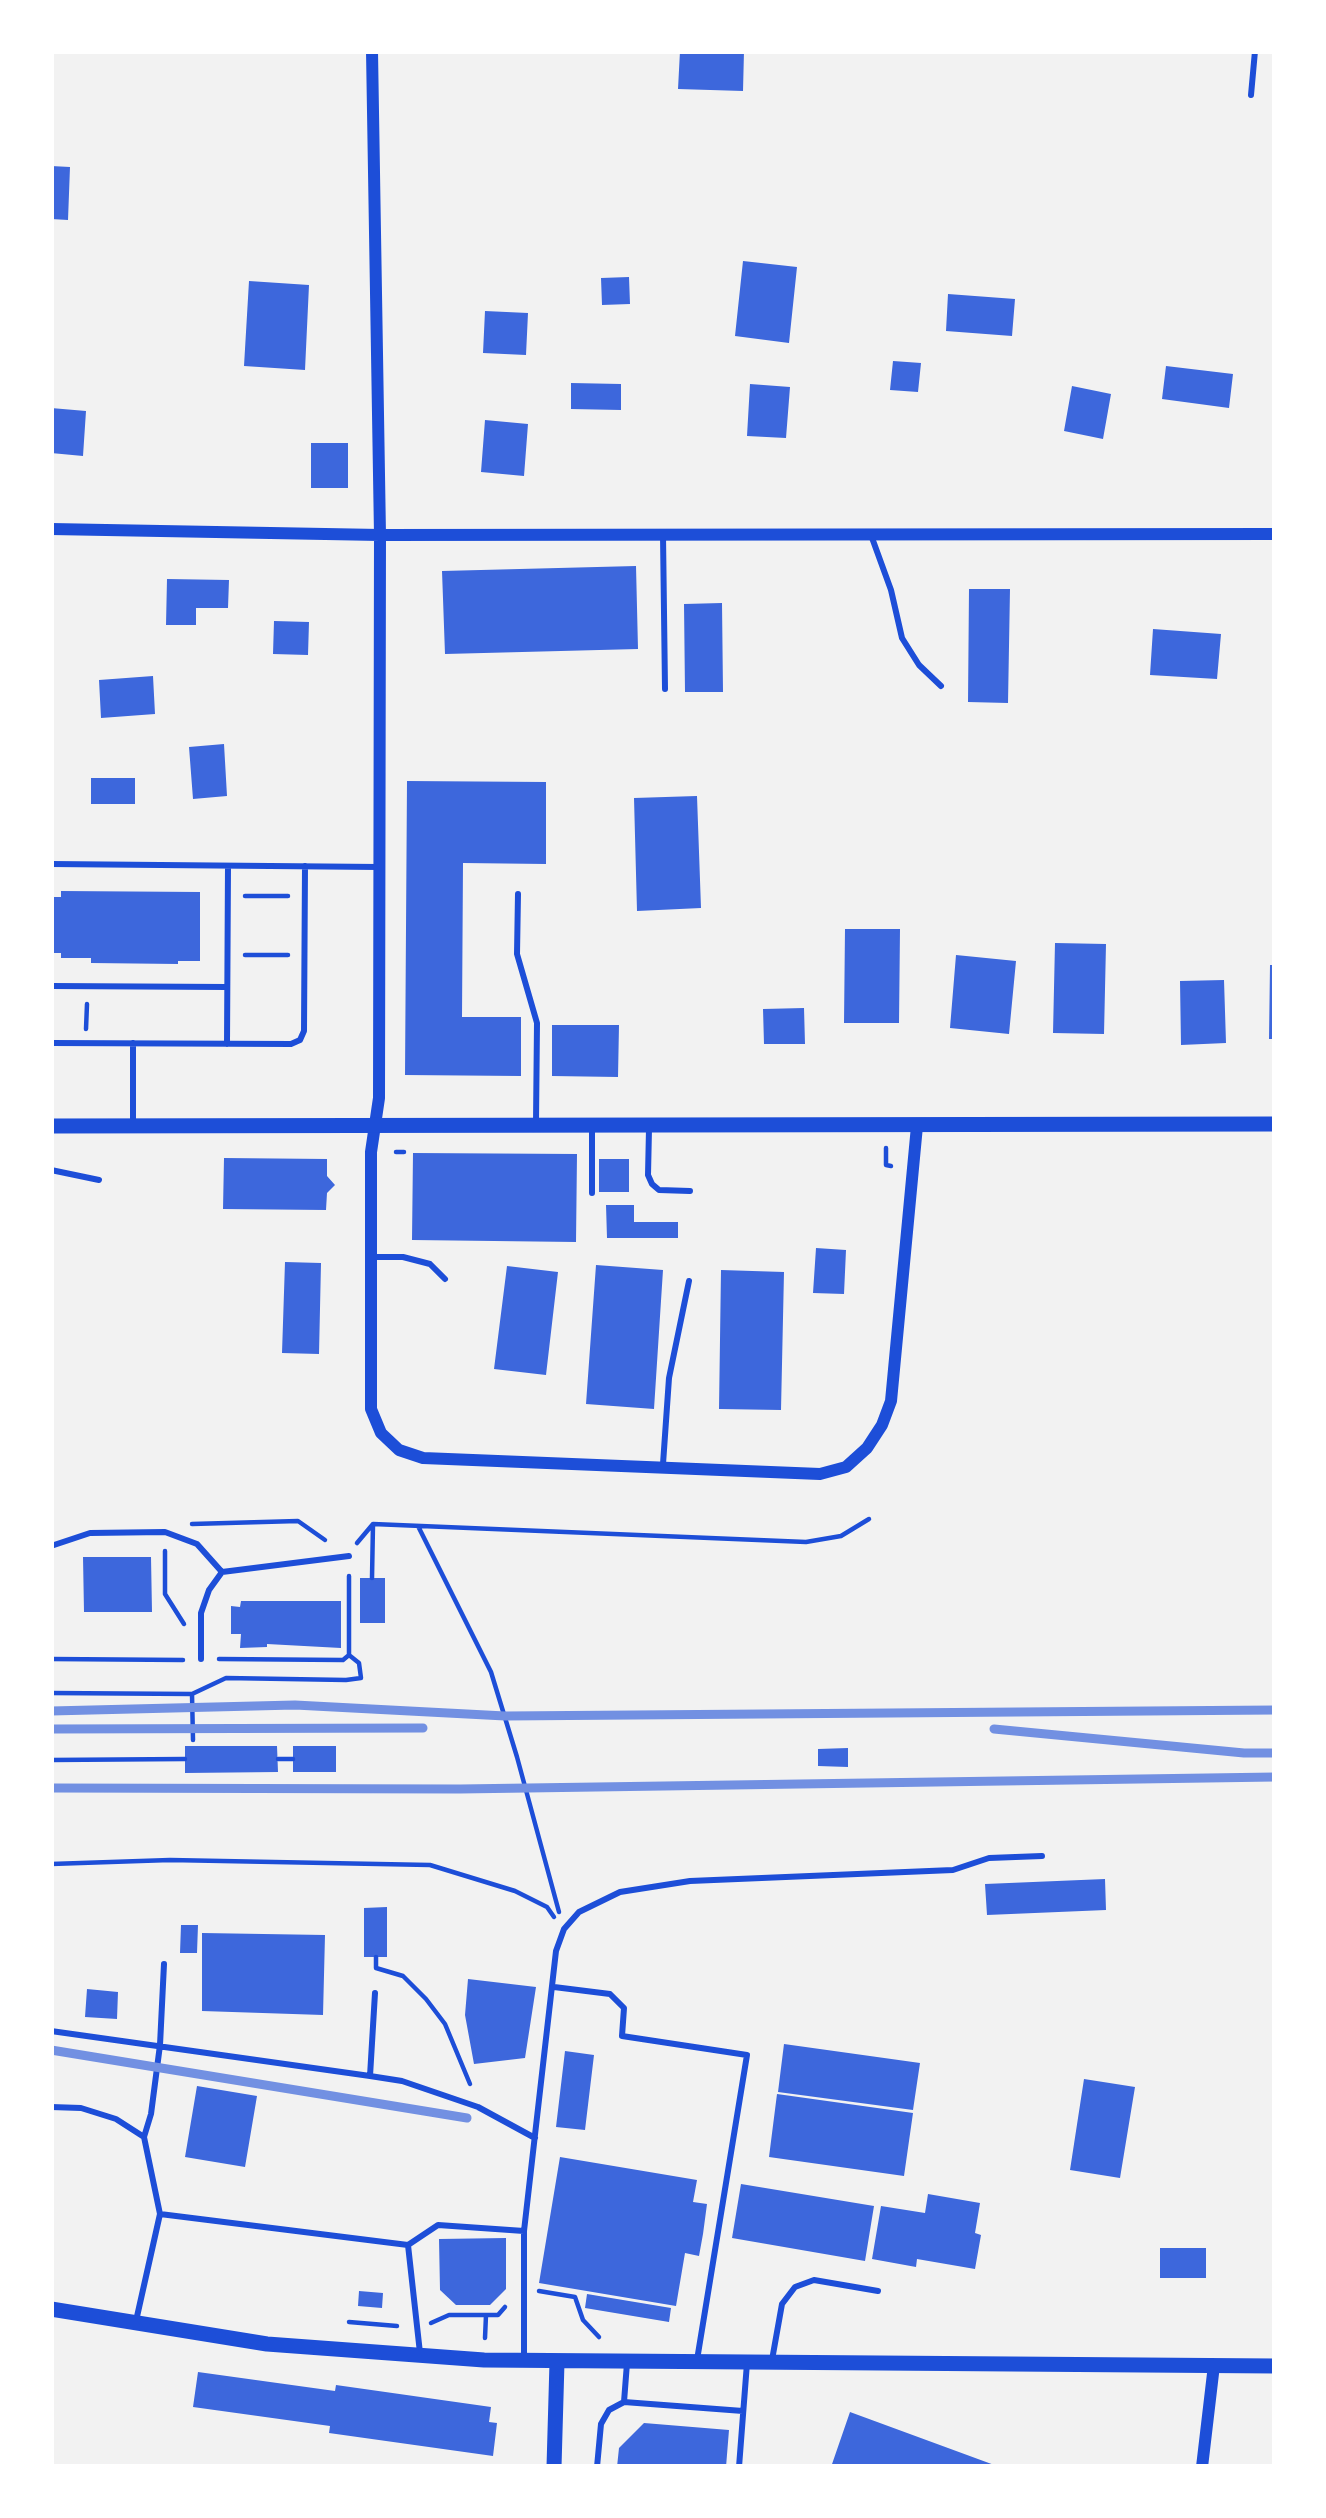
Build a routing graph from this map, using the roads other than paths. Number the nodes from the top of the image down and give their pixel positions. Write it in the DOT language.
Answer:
graph roads {
  1 [pos="371,51"];
  2 [pos="1255,51"];
  3 [pos="1251,95"];
  4 [pos="51,529"];
  5 [pos="1275,534"];
  6 [pos="380,535"];
  7 [pos="664,535"];
  8 [pos="871,535"];
  9 [pos="941,686"];
  10 [pos="665,689"];
  11 [pos="51,864"];
  12 [pos="228,866"];
  13 [pos="305,866"];
  14 [pos="379,867"];
  15 [pos="518,894"];
  16 [pos="51,986"];
  17 [pos="227,987"];
  18 [pos="51,1043"];
  19 [pos="134,1043"];
  20 [pos="226,1044"];
  21 [pos="1275,1124"];
  22 [pos="536,1125"];
  23 [pos="649,1125"];
  24 [pos="51,1126"];
  25 [pos="133,1126"];
  26 [pos="375,1126"];
  27 [pos="592,1126"];
  28 [pos="917,1126"];
  29 [pos="51,1170"];
  30 [pos="99,1180"];
  31 [pos="690,1191"];
  32 [pos="592,1193"];
  33 [pos="371,1257"];
  34 [pos="445,1279"];
  35 [pos="688,1281"];
  36 [pos="662,1468"];
  37 [pos="51,1546"];
  38 [pos="349,1556"];
  39 [pos="222,1572"];
  40 [pos="201,1659"];
  41 [pos="1042,1856"];
  42 [pos="164,1964"];
  43 [pos="553,1987"];
  44 [pos="375,1993"];
  45 [pos="51,2031"];
  46 [pos="160,2045"];
  47 [pos="370,2076"];
  48 [pos="51,2107"];
  49 [pos="144,2137"];
  50 [pos="535,2138"];
  51 [pos="160,2214"];
  52 [pos="524,2230"];
  53 [pos="408,2246"];
  54 [pos="878,2291"];
  55 [pos="51,2309"];
  56 [pos="135,2324"];
  57 [pos="420,2356"];
  58 [pos="524,2361"];
  59 [pos="557,2362"];
  60 [pos="627,2362"];
  61 [pos="696,2363"];
  62 [pos="747,2363"];
  63 [pos="772,2363"];
  64 [pos="1214,2366"];
  65 [pos="1275,2366"];
  66 [pos="624,2402"];
  67 [pos="743,2411"];
  68 [pos="554,2467"];
  69 [pos="597,2467"];
  70 [pos="739,2467"];
  71 [pos="1202,2467"];
  1 -- 6 [label="street"];
  2 -- 3 [label="lane"];
  4 -- 6 [label="street"];
  5 -- 8 [label="street"];
  6 -- 7 [label="street"];
  6 -- 14 [label="street"];
  7 -- 8 [label="street"];
  7 -- 10 [label="lane"];
  8 -- 9 [label="lane"];
  11 -- 12 [label="lane"];
  12 -- 13 [label="lane"];
  12 -- 17 [label="lane"];
  13 -- 14 [label="lane"];
  13 -- 20 [label="lane"];
  14 -- 26 [label="street"];
  15 -- 22 [label="lane"];
  16 -- 17 [label="lane"];
  17 -- 20 [label="lane"];
  18 -- 19 [label="lane"];
  19 -- 20 [label="lane"];
  19 -- 25 [label="lane"];
  21 -- 28 [label="street"];
  22 -- 26 [label="street"];
  22 -- 27 [label="street"];
  23 -- 27 [label="street"];
  23 -- 28 [label="street"];
  23 -- 31 [label="lane"];
  24 -- 25 [label="street"];
  25 -- 26 [label="street"];
  26 -- 33 [label="street"];
  27 -- 32 [label="lane"];
  28 -- 36 [label="street"];
  29 -- 30 [label="lane"];
  33 -- 34 [label="lane"];
  33 -- 36 [label="street"];
  35 -- 36 [label="lane"];
  37 -- 39 [label="lane"];
  38 -- 39 [label="lane"];
  39 -- 40 [label="lane"];
  41 -- 43 [label="lane"];
  42 -- 46 [label="lane"];
  43 -- 50 [label="lane"];
  43 -- 61 [label="lane"];
  44 -- 47 [label="lane"];
  45 -- 46 [label="lane"];
  46 -- 47 [label="lane"];
  46 -- 49 [label="lane"];
  47 -- 50 [label="lane"];
  48 -- 49 [label="lane"];
  49 -- 51 [label="lane"];
  50 -- 52 [label="lane"];
  51 -- 53 [label="lane"];
  51 -- 56 [label="lane"];
  52 -- 53 [label="lane"];
  52 -- 58 [label="lane"];
  53 -- 57 [label="lane"];
  54 -- 63 [label="lane"];
  55 -- 56 [label="street"];
  56 -- 57 [label="street"];
  57 -- 58 [label="street"];
  58 -- 59 [label="street"];
  59 -- 60 [label="street"];
  59 -- 68 [label="street"];
  60 -- 61 [label="street"];
  60 -- 66 [label="lane"];
  61 -- 62 [label="street"];
  62 -- 63 [label="street"];
  62 -- 67 [label="lane"];
  63 -- 64 [label="street"];
  64 -- 65 [label="street"];
  64 -- 71 [label="street"];
  66 -- 67 [label="lane"];
  66 -- 69 [label="lane"];
  67 -- 70 [label="lane"];
}
